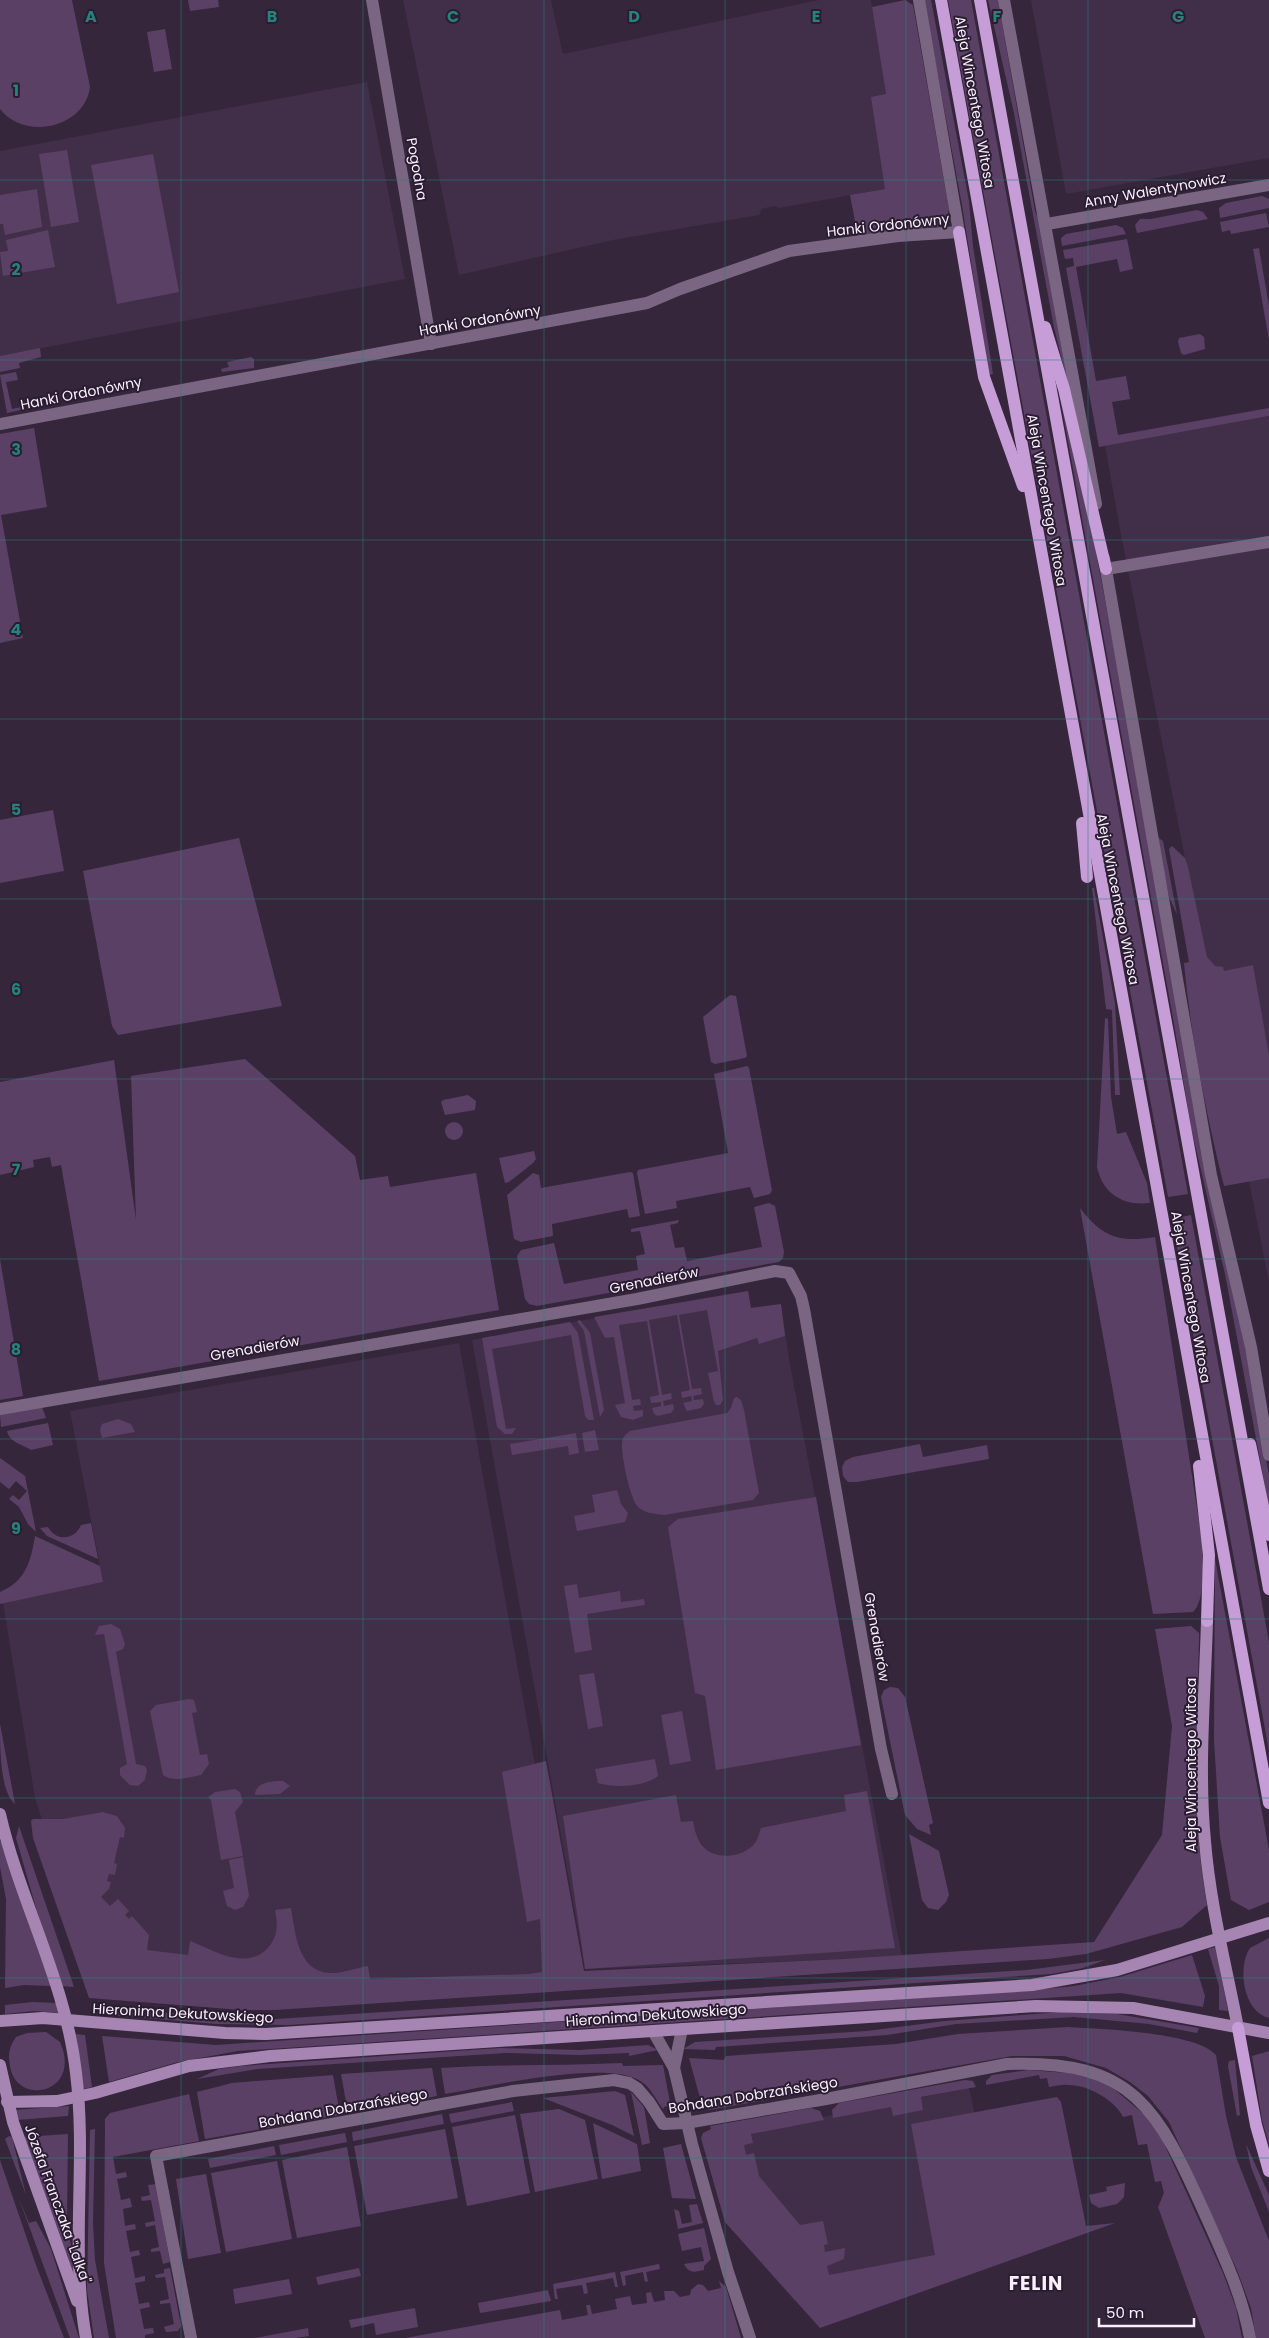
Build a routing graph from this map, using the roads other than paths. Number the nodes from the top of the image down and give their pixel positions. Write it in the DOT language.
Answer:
graph roads {
  1 [pos="372,0"];
  2 [pos="918,0"];
  3 [pos="941,0"];
  4 [pos="980,0"];
  5 [pos="1004,0"];
  6 [pos="1269,185"];
  7 [pos="1047,224"];
  8 [pos="959,232"];
  9 [pos="1033,292"];
  10 [pos="431,344"];
  11 [pos="0,424"];
  12 [pos="1034,512"];
  13 [pos="1269,542"];
  14 [pos="1106,568"];
  15 [pos="1078,761"];
  16 [pos="1087,877"];
  17 [pos="1190,1376"];
  18 [pos="1230,1377"];
  19 [pos="0,1408"];
  20 [pos="1269,1456"];
  21 [pos="1269,1535"];
  22 [pos="1269,1589"];
  23 [pos="1207,1621"];
  24 [pos="892,1794"];
  25 [pos="1269,1803"];
  26 [pos="0,1814"];
  27 [pos="1269,1922"];
  28 [pos="1220,1938"];
  29 [pos="66,2020"];
  30 [pos="0,2021"];
  31 [pos="682,2028"];
  32 [pos="1238,2028"];
  33 [pos="653,2031"];
  34 [pos="1269,2033"];
  35 [pos="0,2065"];
  36 [pos="674,2068"];
  37 [pos="78,2097"];
  38 [pos="7,2102"];
  39 [pos="686,2122"];
  40 [pos="1269,2171"];
  41 [pos="82,2315"];
  42 [pos="86,2338"];
  43 [pos="191,2338"];
  44 [pos="750,2338"];
  45 [pos="1250,2338"];
  1 -- 10 [label="street, Pogodna"];
  2 -- 8 [label="street"];
  3 -- 12 [label="main road, Aleja Wincentego Witosa"];
  4 -- 9 [label="main road, Aleja Wincentego Witosa"];
  5 -- 7 [label="street"];
  6 -- 7 [label="street, Anny Walentynowicz"];
  7 -- 14 [label="street"];
  8 -- 10 [label="street, Hanki Ordonówny"];
  8 -- 12 [label="main road"];
  9 -- 14 [label="main road"];
  9 -- 18 [label="main road, Aleja Wincentego Witosa"];
  10 -- 11 [label="street, Hanki Ordonówny"];
  12 -- 15 [label="main road, Aleja Wincentego Witosa"];
  13 -- 14 [label="street"];
  14 -- 20 [label="street"];
  15 -- 16 [label="main road"];
  15 -- 17 [label="main road, Aleja Wincentego Witosa"];
  17 -- 23 [label="main road"];
  17 -- 25 [label="main road, Aleja Wincentego Witosa"];
  18 -- 21 [label="main road"];
  18 -- 22 [label="main road, Aleja Wincentego Witosa"];
  19 -- 24 [label="street, Grenadierów"];
  23 -- 28 [label="street, Aleja Wincentego Witosa"];
  26 -- 29 [label="street, Józefa Franczaka \"Lalka\""];
  27 -- 28 [label="street, Hieronima Dekutowskiego"];
  28 -- 29 [label="street, Hieronima Dekutowskiego"];
  28 -- 32 [label="street, Aleja Wincentego Witosa"];
  29 -- 30 [label="street, Hieronima Dekutowskiego"];
  29 -- 37 [label="street, Józefa Franczaka \"Lalka\""];
  31 -- 32 [label="street, Hieronima Dekutowskiego"];
  31 -- 33 [label="street, Hieronima Dekutowskiego"];
  31 -- 36 [label="street"];
  32 -- 34 [label="street, Hieronima Dekutowskiego"];
  32 -- 40 [label="main road"];
  33 -- 36 [label="street"];
  33 -- 37 [label="street, Hieronima Dekutowskiego"];
  35 -- 38 [label="street, Józefa Franczaka \"Lalka\""];
  36 -- 39 [label="street"];
  37 -- 38 [label="street, Hieronima Dekutowskiego"];
  37 -- 41 [label="street, Józefa Franczaka \"Lalka\""];
  38 -- 41 [label="street, Józefa Franczaka \"Lalka\""];
  39 -- 43 [label="street, Bohdana Dobrzańskiego"];
  39 -- 44 [label="street"];
  39 -- 45 [label="street, Bohdana Dobrzańskiego"];
  41 -- 42 [label="street, Józefa Franczaka \"Lalka\""];
}
